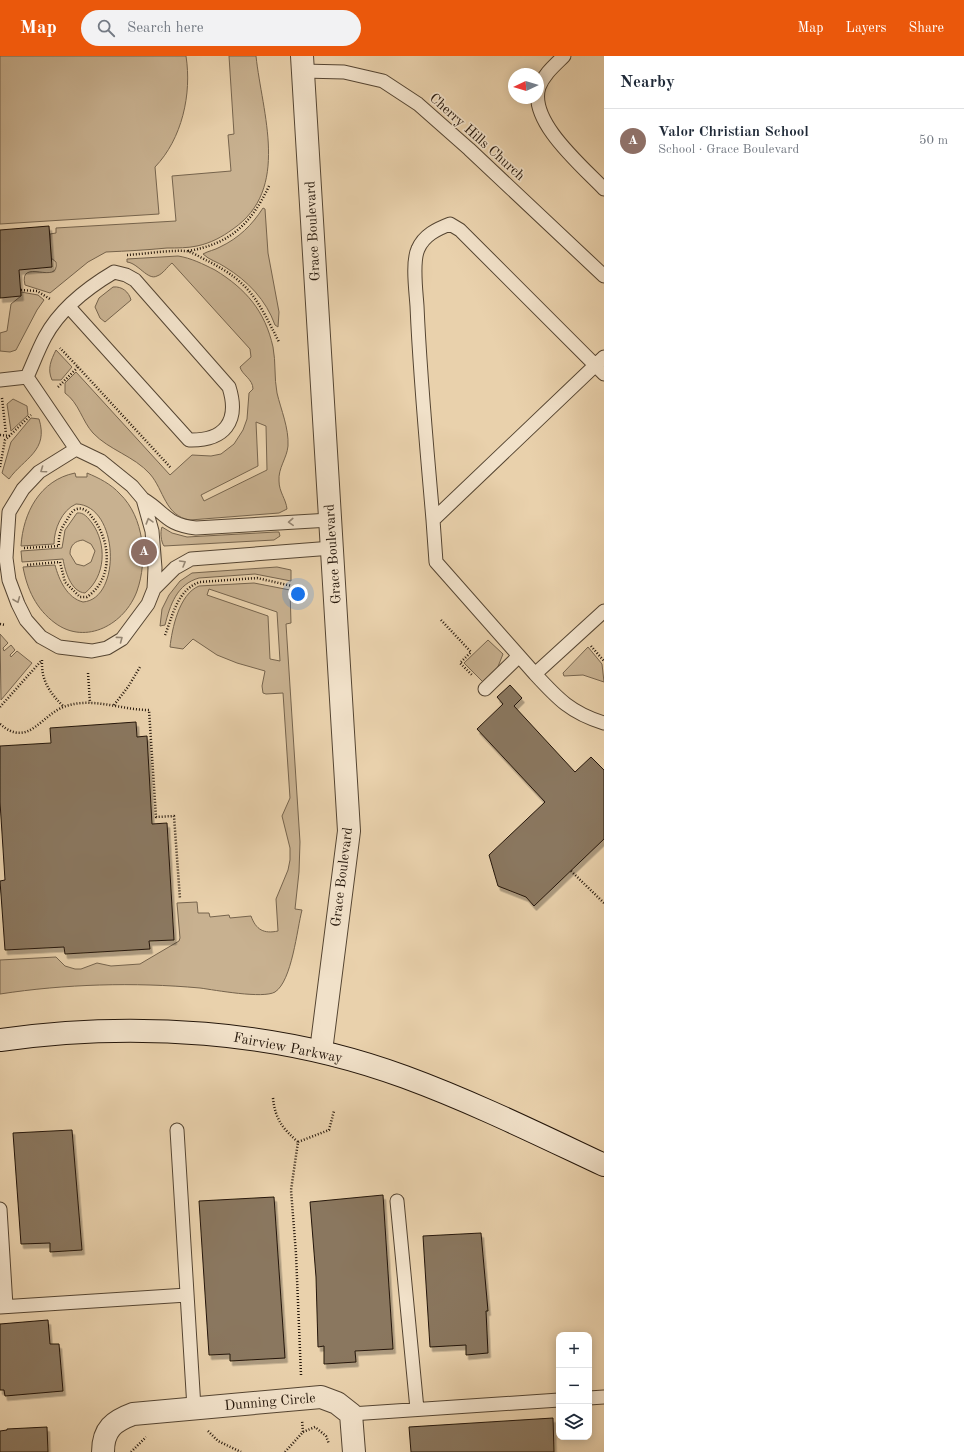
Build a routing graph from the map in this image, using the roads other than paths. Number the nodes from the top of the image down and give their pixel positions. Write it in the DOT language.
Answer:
graph roads {
  1 [pos="564,56"];
  2 [pos="303,63"];
  3 [pos="604,189"];
  4 [pos="604,276"];
  5 [pos="69,307"];
  6 [pos="601,365"];
  7 [pos="27,377"];
  8 [pos="0,380"];
  9 [pos="76,449"];
  10 [pos="143,499"];
  11 [pos="330,520"];
  12 [pos="433,520"];
  13 [pos="332,548"];
  14 [pos="154,589"];
  15 [pos="604,611"];
  16 [pos="519,656"];
  17 [pos="535,674"];
  18 [pos="485,689"];
  19 [pos="604,723"];
  20 [pos="0,1040"];
  21 [pos="320,1051"];
  22 [pos="177,1130"];
  23 [pos="604,1165"];
  24 [pos="397,1201"];
  25 [pos="0,1208"];
  26 [pos="186,1295"];
  27 [pos="3,1307"];
  28 [pos="604,1397"];
  29 [pos="592,1398"];
  30 [pos="556,1400"];
  31 [pos="194,1408"];
  32 [pos="417,1409"];
  33 [pos="350,1414"];
  34 [pos="103,1452"];
  35 [pos="354,1452"];
  1 -- 3 [label="lane"];
  2 -- 4 [label="lane, Cherry Hills Church"];
  2 -- 11 [label="street, Grace Boulevard"];
  5 -- 5 [label="lane"];
  5 -- 7 [label="lane"];
  6 -- 12 [label="lane"];
  6 -- 12 [label="lane"];
  7 -- 8 [label="lane"];
  7 -- 9 [label="lane"];
  9 -- 10 [label="lane"];
  9 -- 14 [label="lane, one-way"];
  11 -- 10 [label="lane, one-way"];
  14 -- 10 [label="lane, one-way"];
  11 -- 13 [label="street, Grace Boulevard"];
  12 -- 16 [label="lane"];
  14 -- 13 [label="lane, one-way"];
  13 -- 21 [label="street, Grace Boulevard"];
  15 -- 17 [label="lane"];
  16 -- 17 [label="lane"];
  16 -- 18 [label="lane"];
  17 -- 19 [label="lane"];
  20 -- 21 [label="street, Fairview Parkway"];
  21 -- 23 [label="street, Fairview Parkway"];
  22 -- 26 [label="lane"];
  24 -- 32 [label="lane"];
  25 -- 27 [label="lane"];
  26 -- 27 [label="lane"];
  26 -- 31 [label="lane"];
  28 -- 29 [label="lane"];
  30 -- 32 [label="lane"];
  31 -- 33 [label="street, Dunning Circle"];
  31 -- 34 [label="street, Dunning Circle"];
  32 -- 33 [label="lane"];
  33 -- 35 [label="street"];
}
